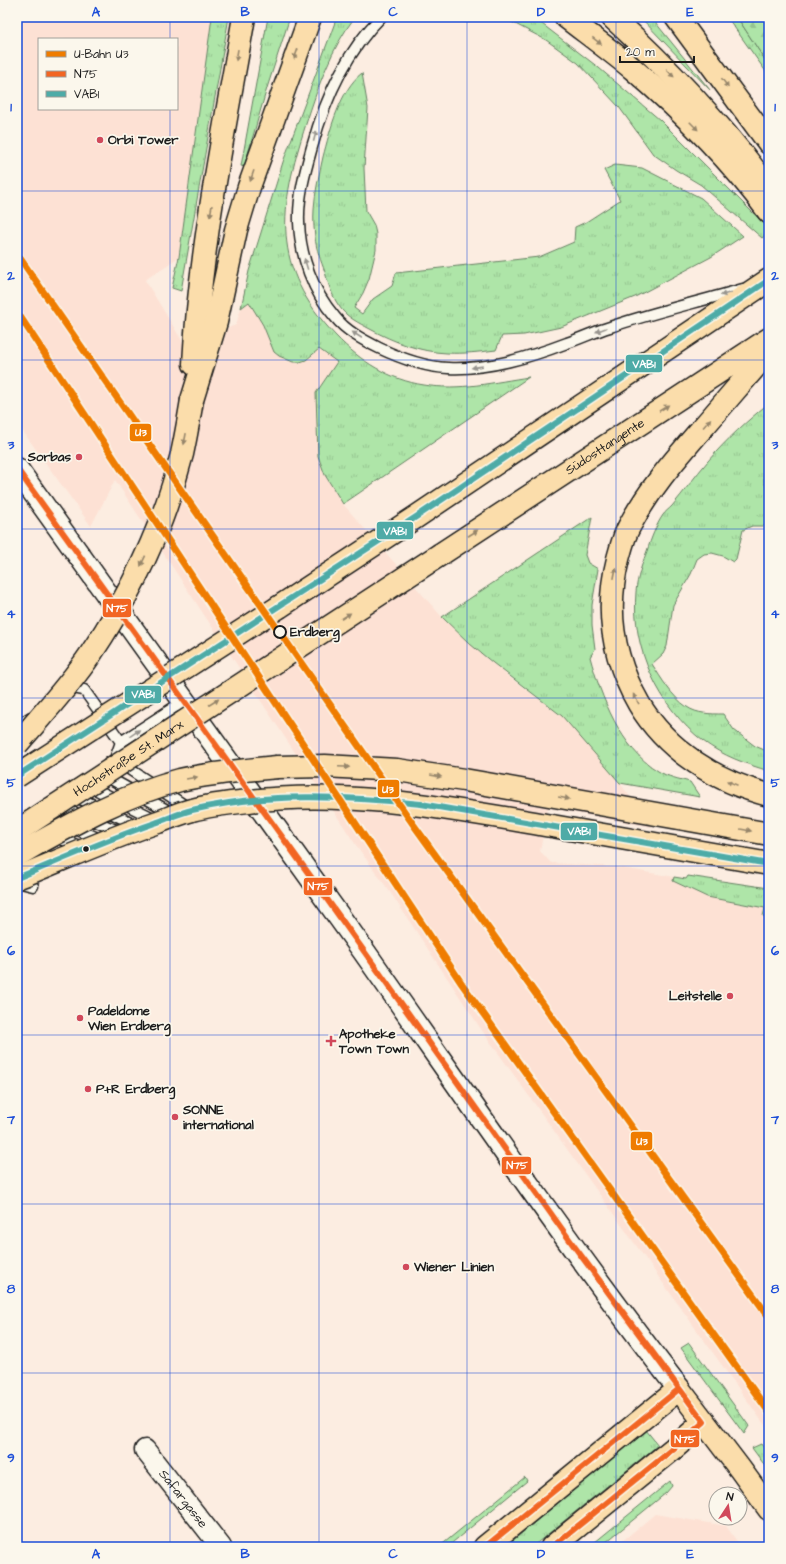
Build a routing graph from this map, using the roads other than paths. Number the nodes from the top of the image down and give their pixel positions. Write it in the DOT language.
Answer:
graph roads {
  1 [pos="244,17"];
  2 [pos="310,17"];
  3 [pos="381,17"];
  4 [pos="566,17"];
  5 [pos="612,17"];
  6 [pos="676,17"];
  7 [pos="769,143"];
  8 [pos="769,189"];
  9 [pos="769,212"];
  10 [pos="766,281"];
  11 [pos="206,320"];
  12 [pos="769,339"];
  13 [pos="769,351"];
  14 [pos="17,469"];
  15 [pos="441,554"];
  16 [pos="184,701"];
  17 [pos="17,726"];
  18 [pos="121,742"];
  19 [pos="17,744"];
  20 [pos="115,759"];
  21 [pos="97,771"];
  22 [pos="17,776"];
  23 [pos="80,782"];
  24 [pos="64,792"];
  25 [pos="769,794"];
  26 [pos="49,802"];
  27 [pos="32,813"];
  28 [pos="202,817"];
  29 [pos="186,821"];
  30 [pos="17,823"];
  31 [pos="170,826"];
  32 [pos="17,831"];
  33 [pos="150,831"];
  34 [pos="769,834"];
  35 [pos="133,837"];
  36 [pos="17,838"];
  37 [pos="115,845"];
  38 [pos="97,853"];
  39 [pos="17,854"];
  40 [pos="78,860"];
  41 [pos="769,864"];
  42 [pos="17,868"];
  43 [pos="61,868"];
  44 [pos="46,877"];
  45 [pos="17,882"];
  46 [pos="25,882"];
  47 [pos="679,1390"];
  48 [pos="704,1422"];
  49 [pos="146,1450"];
  50 [pos="769,1509"];
  51 [pos="220,1547"];
  52 [pos="485,1547"];
  53 [pos="552,1547"];
  1 -- 11 [label="main road, one-way"];
  2 -- 11 [label="main road, one-way"];
  10 -- 3 [label="lane, one-way"];
  4 -- 9 [label="main road, one-way"];
  5 -- 8 [label="main road, one-way"];
  6 -- 7 [label="main road, one-way"];
  10 -- 22 [label="main road, bridge"];
  11 -- 19 [label="main road, one-way, bridge"];
  15 -- 12 [label="main road, Südosttangente, one-way"];
  25 -- 13 [label="main road, one-way"];
  14 -- 16 [label="street"];
  32 -- 15 [label="main road, Hochstraße St. Marx, one-way, bridge"];
  18 -- 16 [label="lane, one-way"];
  16 -- 47 [label="street"];
  17 -- 18 [label="lane"];
  18 -- 20 [label="lane"];
  20 -- 21 [label="lane"];
  20 -- 28 [label="lane"];
  21 -- 23 [label="lane"];
  21 -- 29 [label="lane"];
  23 -- 24 [label="lane"];
  23 -- 31 [label="lane"];
  24 -- 26 [label="lane"];
  24 -- 33 [label="lane"];
  26 -- 27 [label="lane"];
  26 -- 35 [label="lane"];
  27 -- 30 [label="lane"];
  27 -- 37 [label="lane"];
  30 -- 38 [label="lane"];
  39 -- 34 [label="main road, one-way, bridge"];
  36 -- 40 [label="lane"];
  39 -- 43 [label="lane"];
  41 -- 46 [label="main road, bridge"];
  42 -- 44 [label="lane"];
  45 -- 46 [label="lane"];
  47 -- 48 [label="main road"];
  47 -- 52 [label="main road"];
  48 -- 50 [label="main road"];
  48 -- 53 [label="main road"];
  49 -- 51 [label="street, Safargasse"];
}
